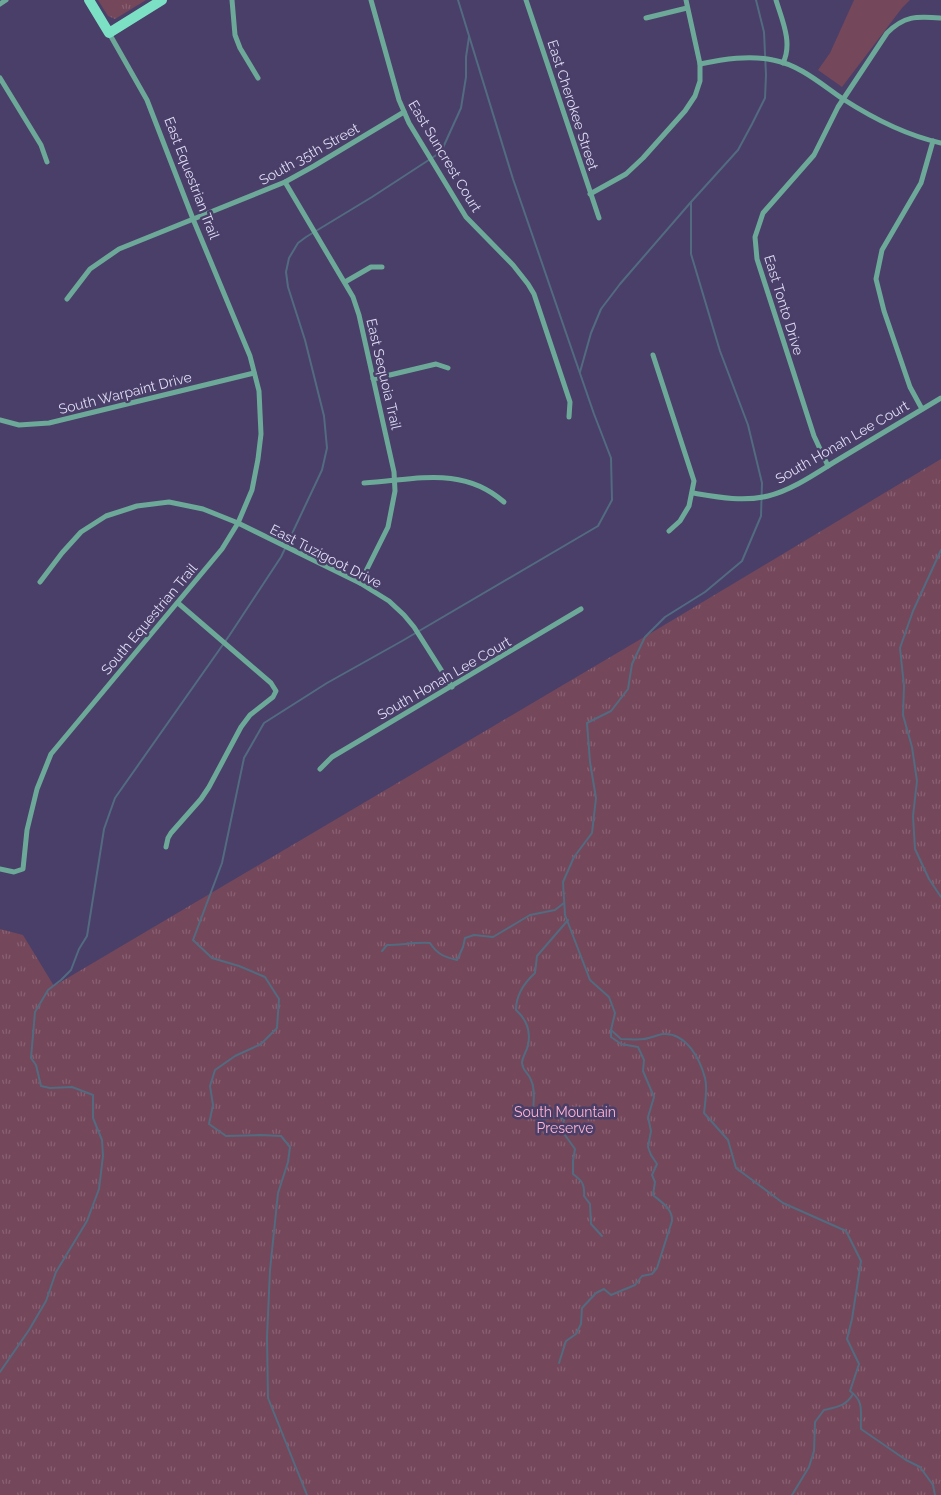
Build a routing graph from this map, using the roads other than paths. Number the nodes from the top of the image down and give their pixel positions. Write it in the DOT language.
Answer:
graph roads {
  1 [pos="6,0"];
  2 [pos="89,0"];
  3 [pos="162,0"];
  4 [pos="232,0"];
  5 [pos="371,0"];
  6 [pos="526,0"];
  7 [pos="686,0"];
  8 [pos="776,0"];
  9 [pos="0,4"];
  10 [pos="688,8"];
  11 [pos="646,18"];
  12 [pos="940,18"];
  13 [pos="109,33"];
  14 [pos="784,63"];
  15 [pos="700,64"];
  16 [pos="0,78"];
  17 [pos="258,78"];
  18 [pos="844,99"];
  19 [pos="404,112"];
  20 [pos="933,141"];
  21 [pos="941,143"];
  22 [pos="47,162"];
  23 [pos="285,182"];
  24 [pos="590,194"];
  25 [pos="599,218"];
  26 [pos="193,219"];
  27 [pos="382,268"];
  28 [pos="345,282"];
  29 [pos="67,299"];
  30 [pos="653,355"];
  31 [pos="448,368"];
  32 [pos="254,373"];
  33 [pos="373,379"];
  34 [pos="941,398"];
  35 [pos="922,409"];
  36 [pos="569,417"];
  37 [pos="0,420"];
  38 [pos="828,466"];
  39 [pos="394,481"];
  40 [pos="364,483"];
  41 [pos="692,493"];
  42 [pos="504,502"];
  43 [pos="238,523"];
  44 [pos="669,531"];
  45 [pos="40,582"];
  46 [pos="360,583"];
  47 [pos="178,603"];
  48 [pos="581,609"];
  49 [pos="452,687"];
  50 [pos="320,769"];
  51 [pos="166,848"];
  52 [pos="0,869"];
  1 -- 9 [label="street"];
  2 -- 13 [label="street, East Equestrian Trail"];
  3 -- 13 [label="street"];
  4 -- 17 [label="street"];
  5 -- 19 [label="street, East Suncrest Court"];
  6 -- 24 [label="street, East Cherokee Street"];
  7 -- 10 [label="street"];
  8 -- 14 [label="street"];
  10 -- 11 [label="street"];
  10 -- 15 [label="street"];
  12 -- 18 [label="street, East Tonto Drive"];
  13 -- 26 [label="street, East Equestrian Trail"];
  14 -- 15 [label="street"];
  14 -- 18 [label="street"];
  15 -- 24 [label="street"];
  16 -- 22 [label="street"];
  18 -- 20 [label="street"];
  18 -- 38 [label="street, East Tonto Drive"];
  19 -- 23 [label="street, South 35th Street"];
  19 -- 36 [label="street, East Suncrest Court"];
  20 -- 21 [label="street"];
  20 -- 35 [label="street"];
  23 -- 26 [label="street, South 35th Street"];
  23 -- 28 [label="street, East Sequoia Trail"];
  24 -- 25 [label="street, East Cherokee Street"];
  26 -- 29 [label="street, South 35th Street"];
  26 -- 32 [label="street, East Equestrian Trail"];
  27 -- 28 [label="street"];
  28 -- 33 [label="street, East Sequoia Trail"];
  30 -- 41 [label="street"];
  31 -- 33 [label="street"];
  32 -- 37 [label="street, South Warpaint Drive"];
  32 -- 43 [label="street, South Equestrian Trail"];
  33 -- 39 [label="street, East Sequoia Trail"];
  34 -- 35 [label="street, South Honah Lee Court"];
  35 -- 38 [label="street, South Honah Lee Court"];
  38 -- 41 [label="street, South Honah Lee Court"];
  39 -- 40 [label="street"];
  39 -- 42 [label="street"];
  39 -- 46 [label="street, East Sequoia Trail"];
  41 -- 44 [label="street"];
  43 -- 45 [label="street, East Tuzigoot Drive"];
  43 -- 46 [label="street, East Tuzigoot Drive"];
  43 -- 47 [label="street, South Equestrian Trail"];
  46 -- 49 [label="street, East Tuzigoot Drive"];
  47 -- 51 [label="street"];
  47 -- 52 [label="street, South Equestrian Trail"];
  48 -- 49 [label="street, South Honah Lee Court"];
  49 -- 50 [label="street, South Honah Lee Court"];
}
